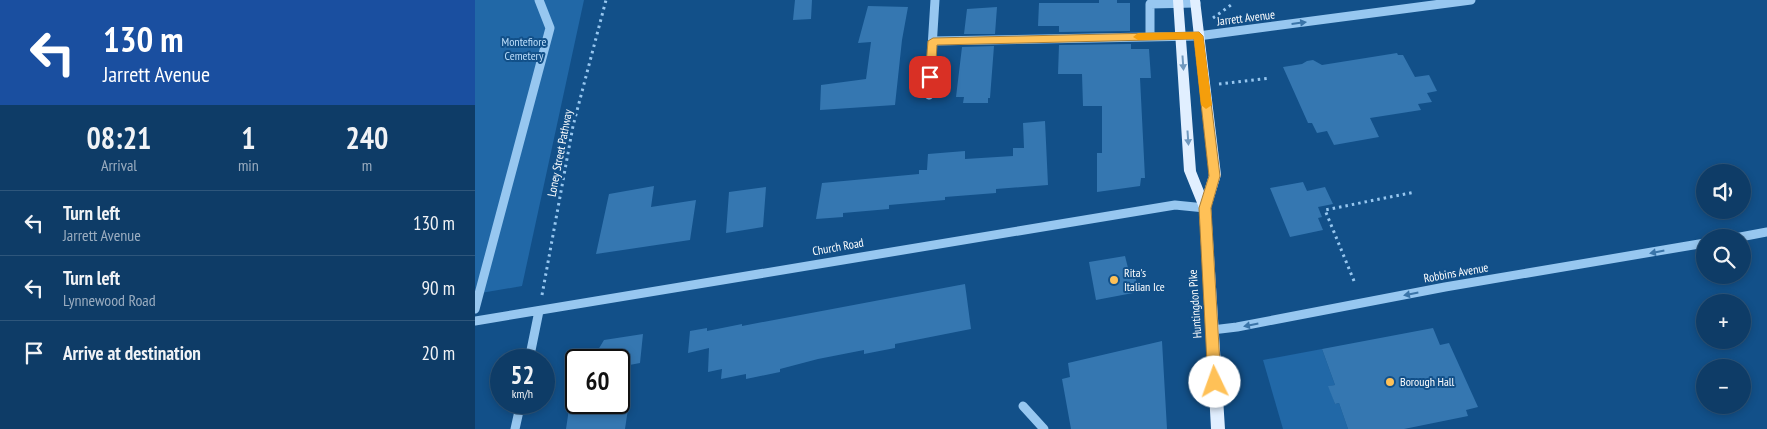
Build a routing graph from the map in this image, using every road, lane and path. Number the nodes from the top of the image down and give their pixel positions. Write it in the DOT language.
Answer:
graph roads {
  1 [pos="539,0"];
  2 [pos="606,0"];
  3 [pos="935,0"];
  4 [pos="1471,0"];
  5 [pos="1178,2"];
  6 [pos="1196,2"];
  7 [pos="1231,5"];
  8 [pos="1210,21"];
  9 [pos="1181,36"];
  10 [pos="1199,36"];
  11 [pos="1149,37"];
  12 [pos="933,41"];
  13 [pos="1270,78"];
  14 [pos="1214,85"];
  15 [pos="929,95"];
  16 [pos="1415,192"];
  17 [pos="1205,208"];
  18 [pos="1767,232"];
  19 [pos="1751,235"];
  20 [pos="1696,245"];
  21 [pos="1354,281"];
  22 [pos="475,309"];
  23 [pos="539,311"];
  24 [pos="475,321"];
  25 [pos="1212,330"];
  26 [pos="531,349"];
  27 [pos="1023,406"];
  28 [pos="518,414"];
  29 [pos="515,429"];
  30 [pos="1044,429"];
  31 [pos="1218,429"];
  1 -- 22 [label="street"];
  2 -- 23 [label="path, Loney Street Pathway"];
  3 -- 12 [label="street"];
  10 -- 4 [label="street, Jarrett Avenue, one-way"];
  5 -- 6 [label="street"];
  5 -- 9 [label="main road, Huntingdon Pike"];
  5 -- 11 [label="street"];
  6 -- 10 [label="main road, Huntingdon Pike"];
  7 -- 8 [label="path"];
  9 -- 10 [label="street, Jarrett Avenue"];
  9 -- 11 [label="street, Jarrett Avenue"];
  9 -- 17 [label="main road, Huntingdon Pike, one-way"];
  10 -- 17 [label="main road, Huntingdon Pike"];
  11 -- 12 [label="street, Jarrett Avenue"];
  12 -- 15 [label="street"];
  13 -- 14 [label="path"];
  16 -- 21 [label="path"];
  17 -- 23 [label="street, Church Road"];
  17 -- 25 [label="main road, Huntingdon Pike"];
  18 -- 19 [label="street"];
  20 -- 25 [label="street, Robbins Avenue, one-way"];
  23 -- 24 [label="street, Church Road"];
  23 -- 26 [label="street"];
  25 -- 31 [label="main road, Huntingdon Pike"];
  27 -- 30 [label="street"];
  28 -- 29 [label="street"];
}
